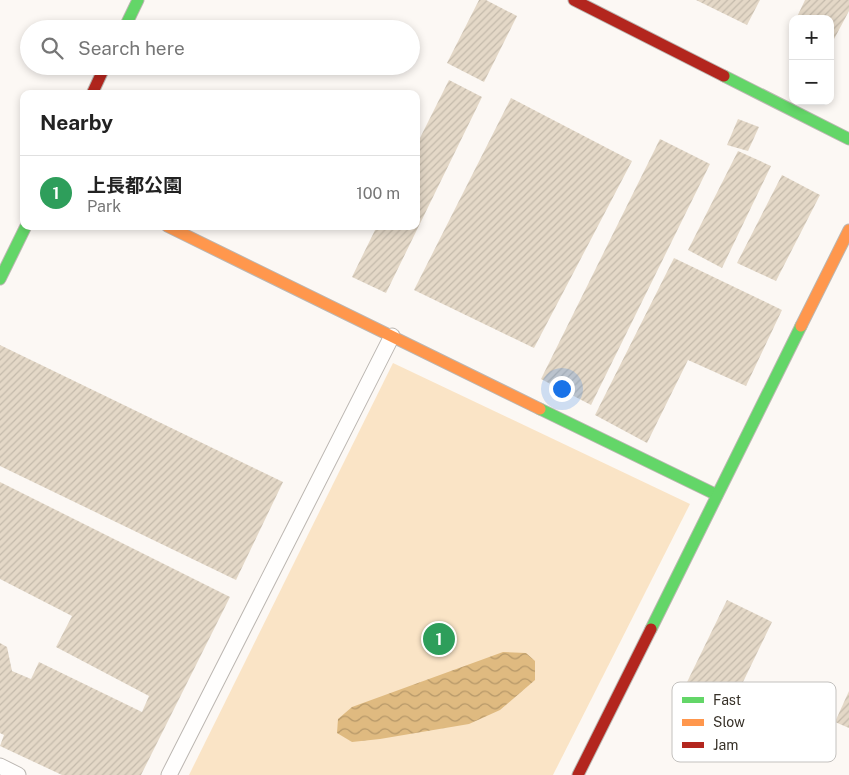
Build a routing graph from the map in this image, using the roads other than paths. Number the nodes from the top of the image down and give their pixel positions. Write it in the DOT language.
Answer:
graph roads {
  1 [pos="138,0"];
  2 [pos="574,0"];
  3 [pos="128,20"];
  4 [pos="101,75"];
  5 [pos="94,90"];
  6 [pos="849,139"];
  7 [pos="24,230"];
  8 [pos="175,230"];
  9 [pos="849,230"];
  10 [pos="0,279"];
  11 [pos="392,336"];
  12 [pos="717,495"];
  13 [pos="0,766"];
  14 [pos="18,775"];
  15 [pos="169,775"];
  16 [pos="578,775"];
  1 -- 3 [label="street"];
  2 -- 6 [label="street"];
  4 -- 5 [label="street"];
  7 -- 10 [label="street"];
  8 -- 11 [label="street"];
  9 -- 12 [label="street"];
  11 -- 12 [label="street"];
  11 -- 15 [label="street"];
  12 -- 16 [label="street"];
  13 -- 14 [label="street"];
}
